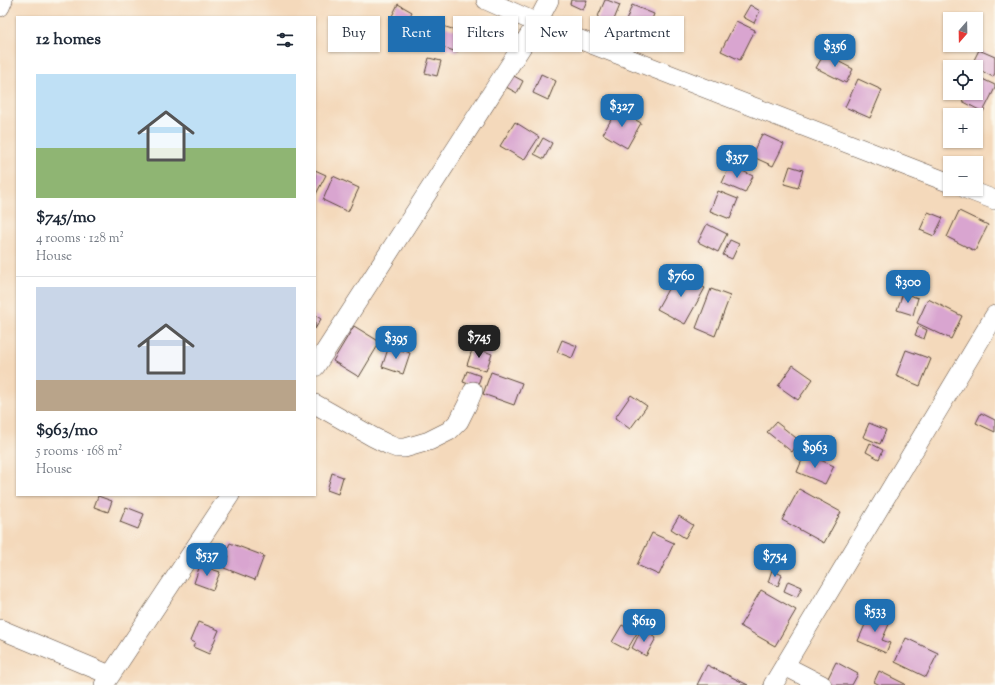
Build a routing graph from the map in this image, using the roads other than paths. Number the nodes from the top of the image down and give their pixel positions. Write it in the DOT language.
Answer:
graph roads {
  1 [pos="3,0"];
  2 [pos="486,0"];
  3 [pos="549,0"];
  4 [pos="0,7"];
  5 [pos="540,16"];
  6 [pos="526,17"];
  7 [pos="526,39"];
  8 [pos="582,40"];
  9 [pos="943,180"];
  10 [pos="983,195"];
  11 [pos="995,200"];
  12 [pos="995,314"];
  13 [pos="316,365"];
  14 [pos="474,391"];
  15 [pos="316,405"];
  16 [pos="229,496"];
  17 [pos="0,629"];
  18 [pos="784,666"];
  19 [pos="107,680"];
  20 [pos="773,685"];
  21 [pos="822,685"];
  1 -- 4 [label="street"];
  2 -- 6 [label="street"];
  3 -- 5 [label="street"];
  7 -- 13 [label="street"];
  8 -- 9 [label="street"];
  10 -- 11 [label="street"];
  12 -- 18 [label="street"];
  14 -- 15 [label="street"];
  16 -- 19 [label="street"];
  17 -- 19 [label="street"];
  18 -- 20 [label="street"];
  18 -- 21 [label="street"];
}
